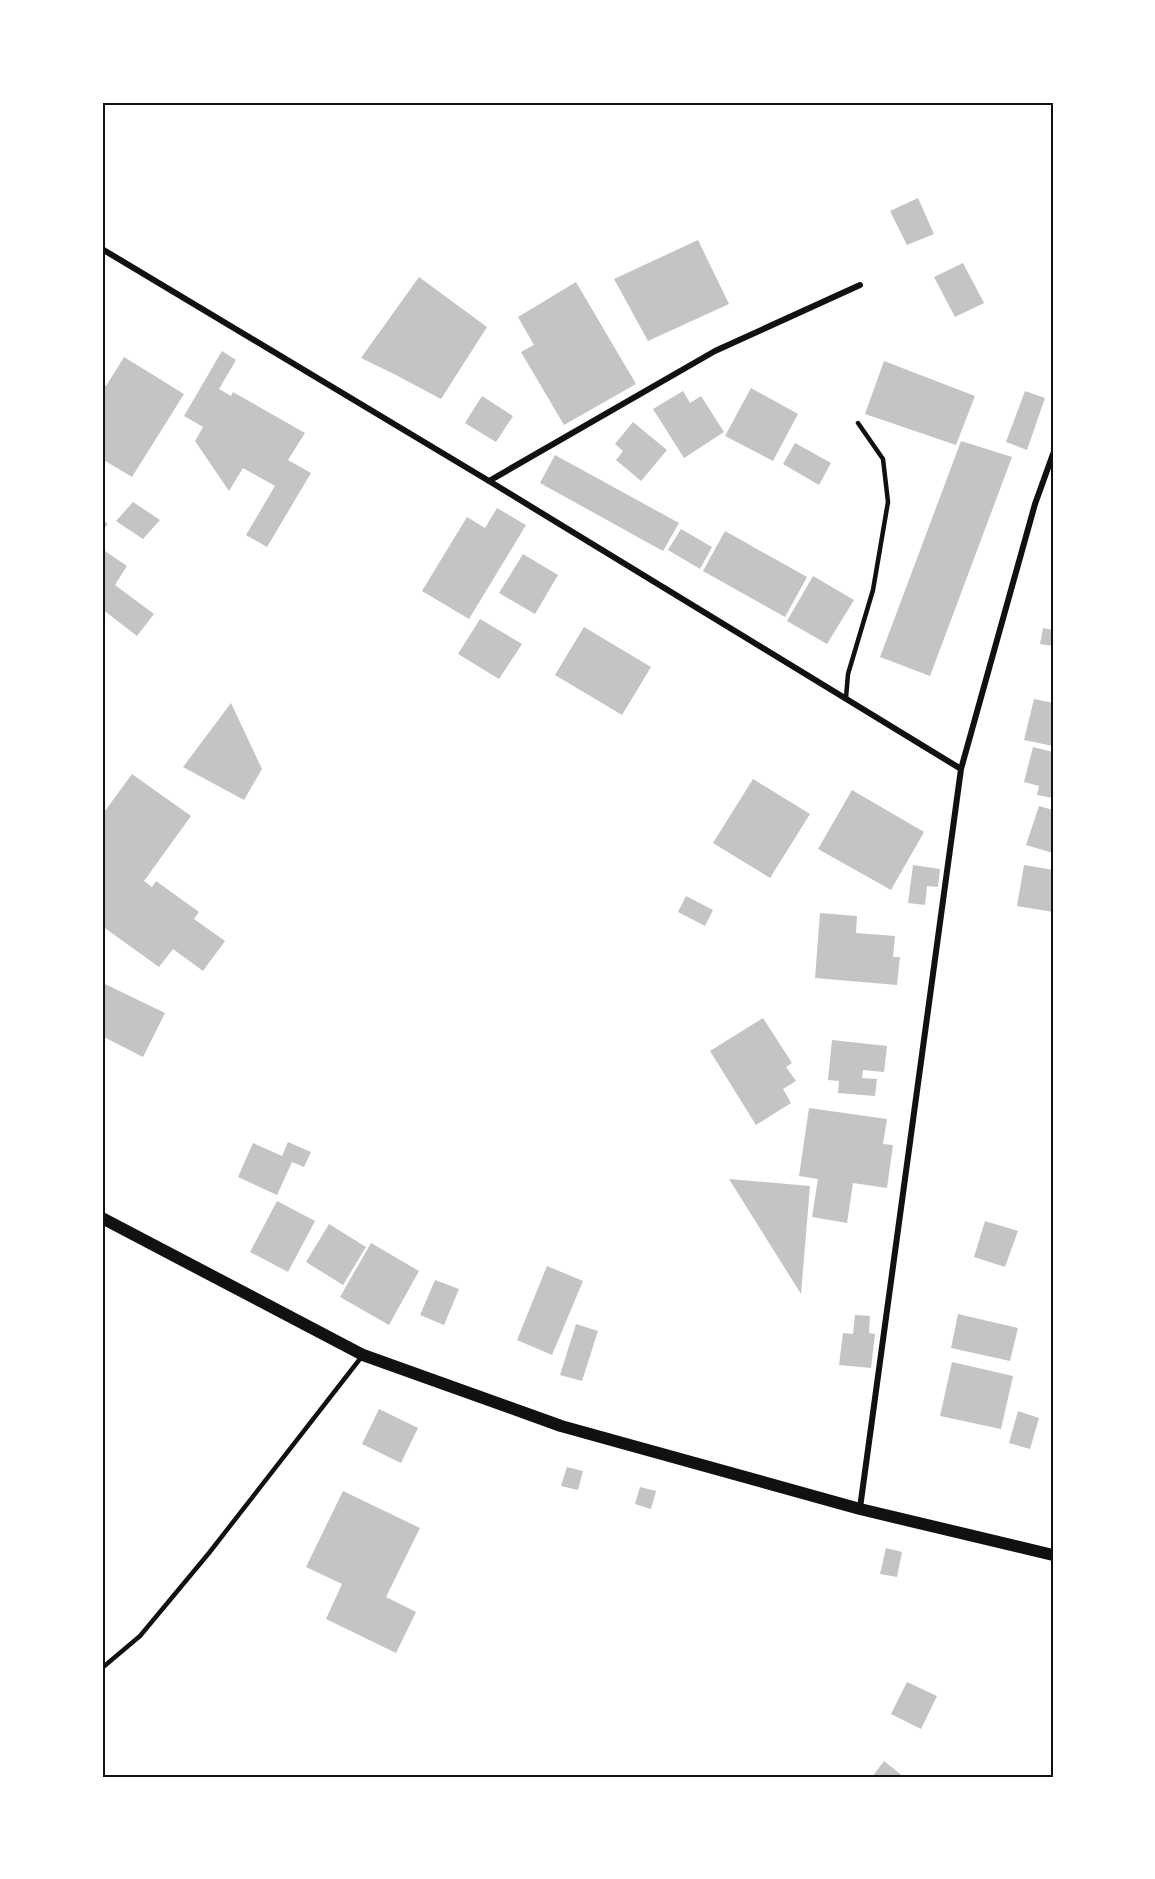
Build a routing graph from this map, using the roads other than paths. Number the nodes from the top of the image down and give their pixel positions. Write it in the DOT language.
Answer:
graph roads {
  1 [pos="102,249"];
  2 [pos="860,285"];
  3 [pos="858,423"];
  4 [pos="1053,454"];
  5 [pos="489,481"];
  6 [pos="846,698"];
  7 [pos="961,769"];
  8 [pos="102,1218"];
  9 [pos="363,1355"];
  10 [pos="860,1509"];
  11 [pos="1053,1555"];
  12 [pos="102,1668"];
  1 -- 5 [label="street"];
  2 -- 5 [label="street"];
  3 -- 6 [label="lane"];
  4 -- 7 [label="street"];
  5 -- 6 [label="street"];
  6 -- 7 [label="street"];
  7 -- 10 [label="street"];
  8 -- 9 [label="main road"];
  9 -- 10 [label="main road"];
  9 -- 12 [label="lane"];
  10 -- 11 [label="main road"];
}
